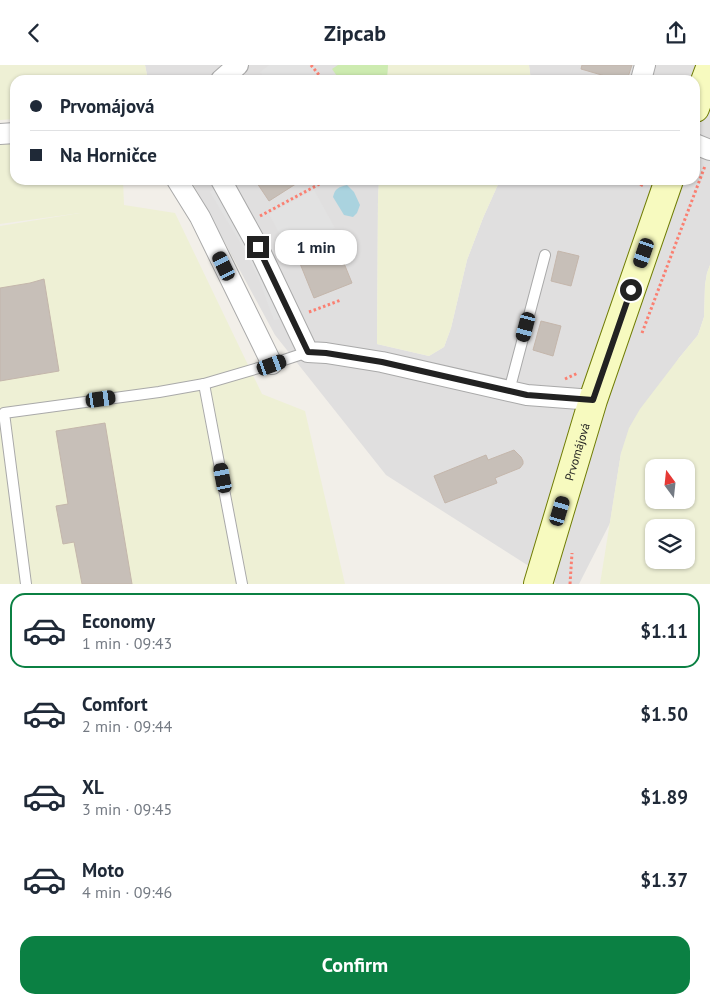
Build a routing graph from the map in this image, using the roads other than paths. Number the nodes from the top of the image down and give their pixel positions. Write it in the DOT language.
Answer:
graph roads {
  1 [pos="238,65"];
  2 [pos="710,68"];
  3 [pos="227,75"];
  4 [pos="700,95"];
  5 [pos="180,185"];
  6 [pos="224,185"];
  7 [pos="667,185"];
  8 [pos="545,255"];
  9 [pos="308,352"];
  10 [pos="272,365"];
  11 [pos="204,384"];
  12 [pos="509,391"];
  13 [pos="593,400"];
  14 [pos="26,584"];
  15 [pos="242,584"];
  16 [pos="538,584"];
  1 -- 3 [label="street"];
  2 -- 4 [label="street"];
  5 -- 10 [label="street"];
  6 -- 9 [label="street"];
  7 -- 13 [label="street, Prvomájová"];
  8 -- 12 [label="lane"];
  9 -- 10 [label="lane"];
  9 -- 12 [label="street"];
  10 -- 11 [label="lane"];
  11 -- 14 [label="lane"];
  11 -- 15 [label="lane"];
  12 -- 13 [label="street"];
  13 -- 16 [label="street, Prvomájová"];
}
